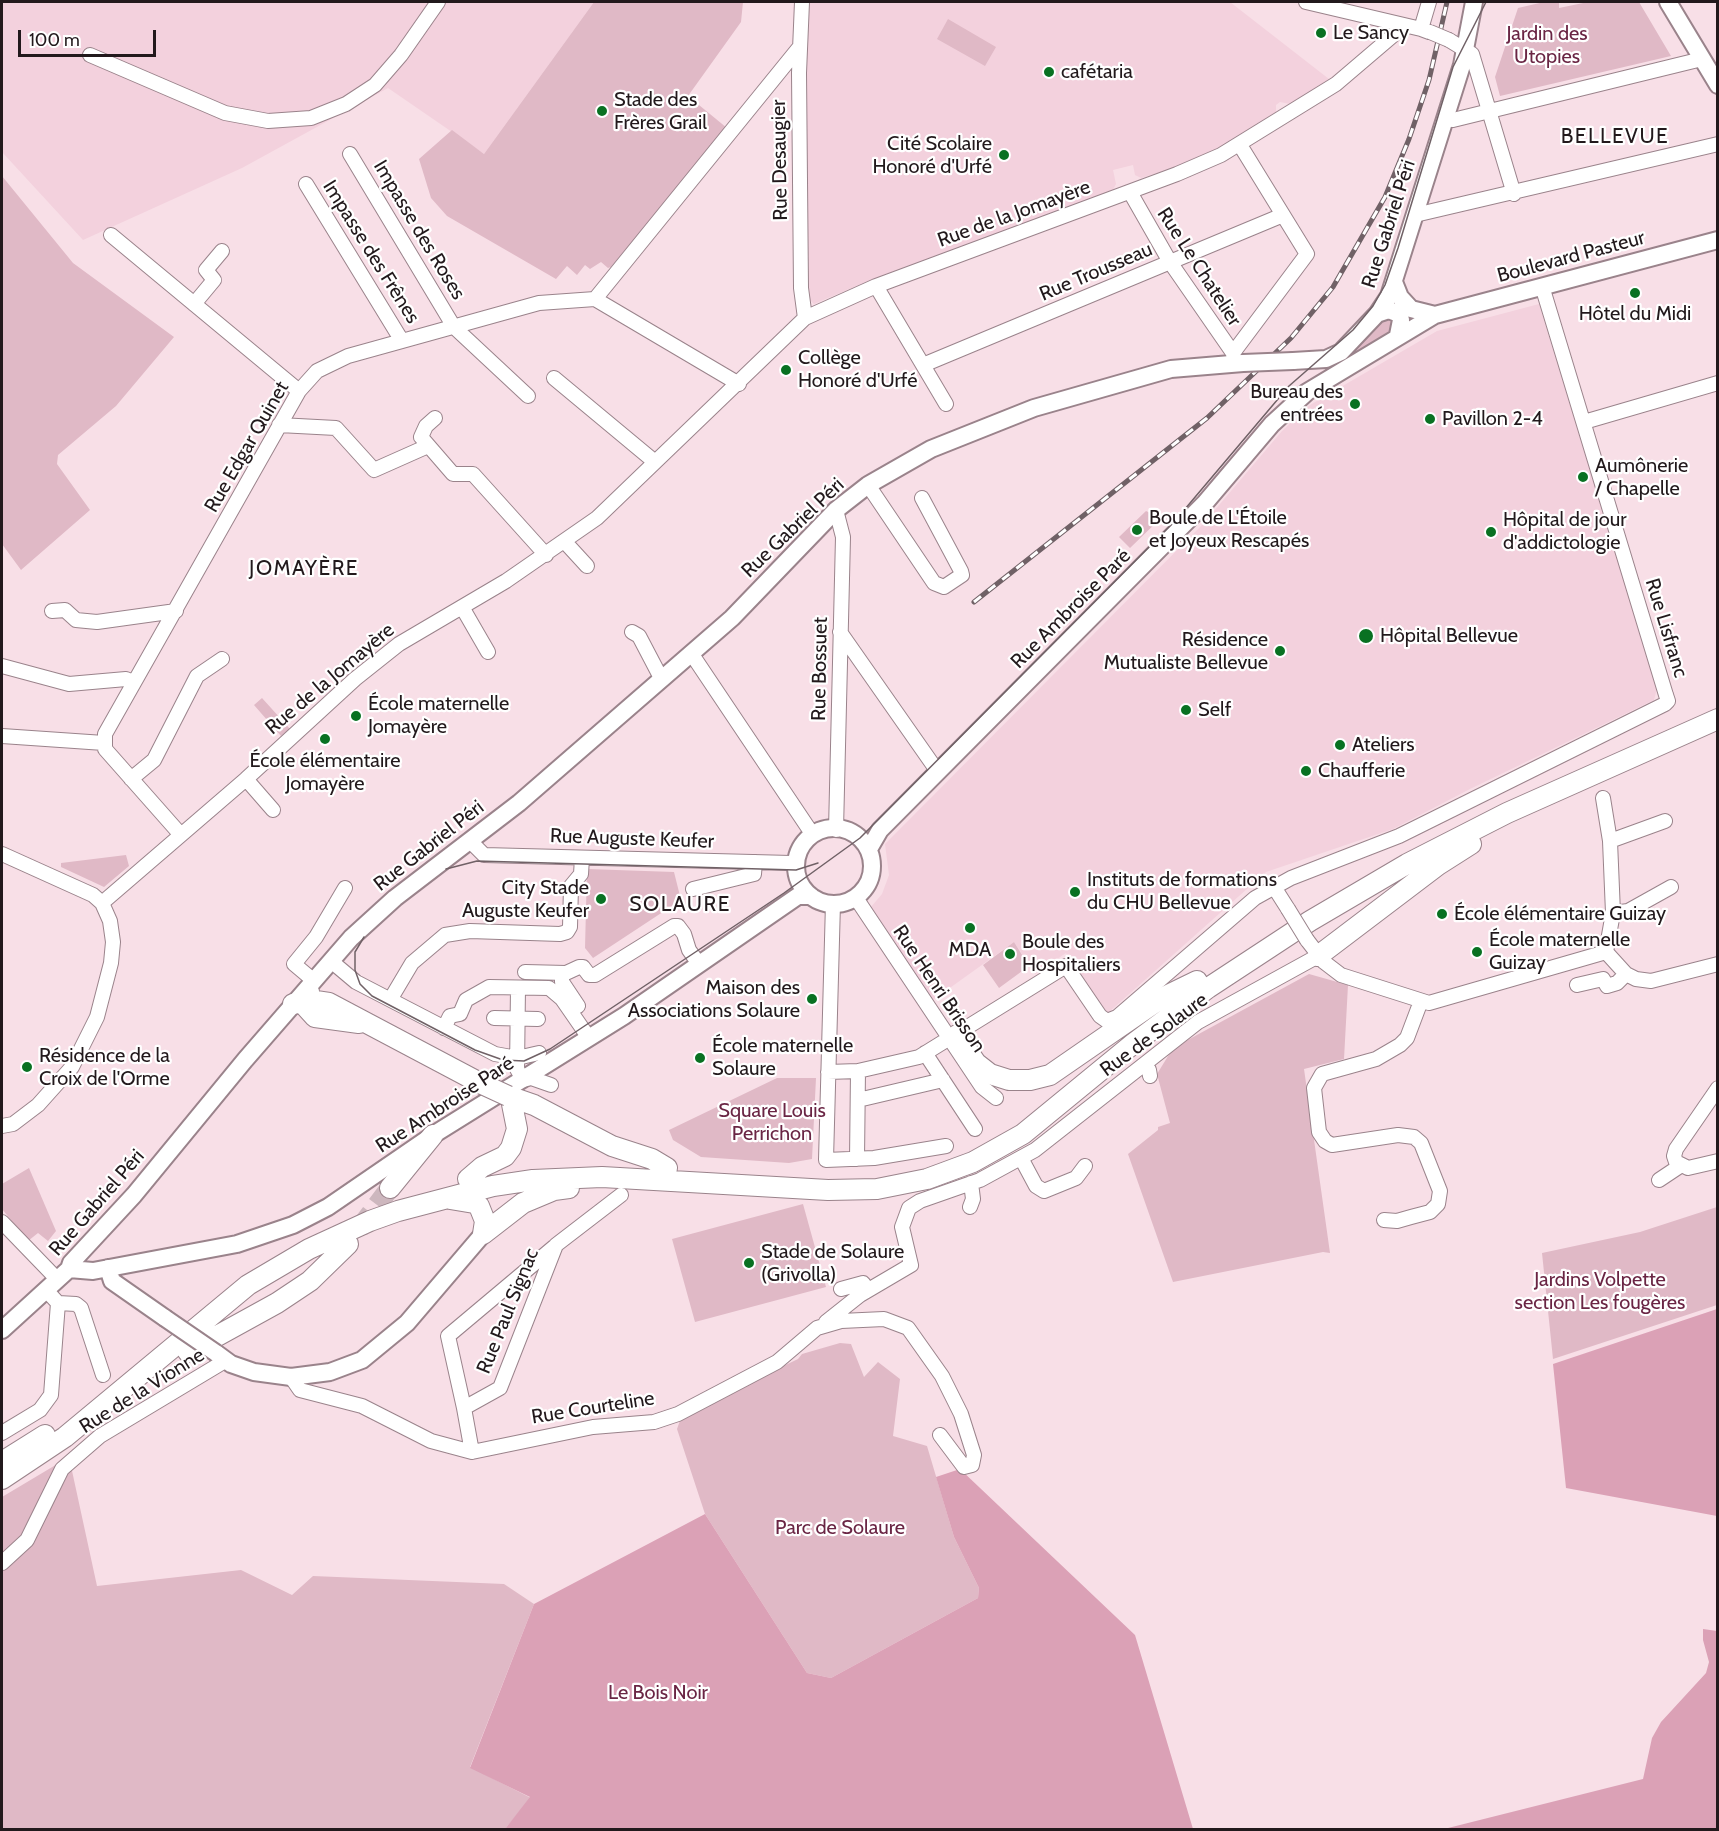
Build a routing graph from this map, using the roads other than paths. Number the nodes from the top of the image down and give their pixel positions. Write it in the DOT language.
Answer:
graph roads {
  1 [pos="438,2"];
  2 [pos="802,2"];
  3 [pos="1306,2"];
  4 [pos="1429,2"];
  5 [pos="1474,2"];
  6 [pos="1668,2"];
  7 [pos="1404,26"];
  8 [pos="1425,30"];
  9 [pos="1466,48"];
  10 [pos="798,49"];
  11 [pos="90,55"];
  12 [pos="1702,58"];
  13 [pos="1718,85"];
  14 [pos="1489,110"];
  15 [pos="1445,119"];
  16 [pos="1718,144"];
  17 [pos="1239,145"];
  18 [pos="350,154"];
  19 [pos="306,184"];
  20 [pos="1130,192"];
  21 [pos="1514,194"];
  22 [pos="1283,215"];
  23 [pos="1415,215"];
  24 [pos="111,235"];
  25 [pos="1718,240"];
  26 [pos="222,251"];
  27 [pos="1170,262"];
  28 [pos="1394,282"];
  29 [pos="876,286"];
  30 [pos="1542,286"];
  31 [pos="595,299"];
  32 [pos="194,304"];
  33 [pos="1377,314"];
  34 [pos="1435,315"];
  35 [pos="806,318"];
  36 [pos="454,327"];
  37 [pos="1398,335"];
  38 [pos="402,341"];
  39 [pos="1237,360"];
  40 [pos="923,365"];
  41 [pos="1331,376"];
  42 [pos="554,378"];
  43 [pos="1718,383"];
  44 [pos="739,384"];
  45 [pos="299,391"];
  46 [pos="528,396"];
  47 [pos="946,404"];
  48 [pos="435,418"];
  49 [pos="1584,422"];
  50 [pos="279,425"];
  51 [pos="428,446"];
  52 [pos="656,462"];
  53 [pos="868,485"];
  54 [pos="922,498"];
  55 [pos="836,510"];
  56 [pos="565,542"];
  57 [pos="546,555"];
  58 [pos="587,566"];
  59 [pos="462,607"];
  60 [pos="176,610"];
  61 [pos="52,611"];
  62 [pos="632,632"];
  63 [pos="840,632"];
  64 [pos="488,652"];
  65 [pos="691,653"];
  66 [pos="222,659"];
  67 [pos="2,666"];
  68 [pos="661,678"];
  69 [pos="133,682"];
  70 [pos="1718,705"];
  71 [pos="1718,719"];
  72 [pos="2,736"];
  73 [pos="2,742"];
  74 [pos="105,743"];
  75 [pos="938,772"];
  76 [pos="131,779"];
  77 [pos="246,779"];
  78 [pos="1603,798"];
  79 [pos="273,810"];
  80 [pos="1507,813"];
  81 [pos="1665,821"];
  82 [pos="836,830"];
  83 [pos="181,835"];
  84 [pos="813,835"];
  85 [pos="471,842"];
  86 [pos="1610,842"];
  87 [pos="869,849"];
  88 [pos="2,854"];
  89 [pos="582,858"];
  90 [pos="755,862"];
  91 [pos="796,867"];
  92 [pos="1671,886"];
  93 [pos="1274,887"];
  94 [pos="345,888"];
  95 [pos="693,888"];
  96 [pos="812,896"];
  97 [pos="856,898"];
  98 [pos="102,903"];
  99 [pos="833,903"];
  100 [pos="1613,913"];
  101 [pos="1606,952"];
  102 [pos="1318,956"];
  103 [pos="699,964"];
  104 [pos="1718,964"];
  105 [pos="525,972"];
  106 [pos="562,974"];
  107 [pos="1626,974"];
  108 [pos="1197,981"];
  109 [pos="313,984"];
  110 [pos="1577,986"];
  111 [pos="518,988"];
  112 [pos="393,995"];
  113 [pos="1421,1001"];
  114 [pos="494,1017"];
  115 [pos="518,1018"];
  116 [pos="538,1018"];
  117 [pos="444,1028"];
  118 [pos="592,1035"];
  119 [pos="954,1037"];
  120 [pos="1159,1052"];
  121 [pos="925,1053"];
  122 [pos="517,1058"];
  123 [pos="543,1058"];
  124 [pos="858,1071"];
  125 [pos="828,1072"];
  126 [pos="1147,1074"];
  127 [pos="523,1080"];
  128 [pos="943,1080"];
  129 [pos="1718,1088"];
  130 [pos="509,1098"];
  131 [pos="996,1098"];
  132 [pos="858,1100"];
  133 [pos="2,1126"];
  134 [pos="976,1131"];
  135 [pos="433,1135"];
  136 [pos="946,1146"];
  137 [pos="857,1159"];
  138 [pos="1718,1161"];
  139 [pos="1680,1166"];
  140 [pos="667,1168"];
  141 [pos="1079,1176"];
  142 [pos="602,1177"];
  143 [pos="468,1179"];
  144 [pos="1032,1180"];
  145 [pos="1659,1180"];
  146 [pos="971,1183"];
  147 [pos="390,1188"];
  148 [pos="621,1195"];
  149 [pos="441,1197"];
  150 [pos="970,1203"];
  151 [pos="1384,1220"];
  152 [pos="2,1222"];
  153 [pos="483,1234"];
  154 [pos="348,1244"];
  155 [pos="556,1245"];
  156 [pos="108,1268"];
  157 [pos="57,1279"];
  158 [pos="841,1289"];
  159 [pos="868,1290"];
  160 [pos="58,1303"];
  161 [pos="817,1328"];
  162 [pos="2,1330"];
  163 [pos="220,1357"];
  164 [pos="103,1376"];
  165 [pos="291,1377"];
  166 [pos="138,1379"];
  167 [pos="464,1408"];
  168 [pos="2,1433"];
  169 [pos="940,1435"];
  170 [pos="472,1452"];
  171 [pos="4,1460"];
  172 [pos="2,1479"];
  173 [pos="2,1563"];
  1 -- 11 [label="street"];
  2 -- 10 [label="street, Rue Desaugier"];
  3 -- 7 [label="street"];
  4 -- 8 [label="street"];
  5 -- 9 [label="main road, Rue Gabriel Péri"];
  6 -- 12 [label="main road"];
  7 -- 8 [label="street"];
  7 -- 17 [label="street, Rue de la Jomayère"];
  8 -- 9 [label="street, bridge"];
  9 -- 14 [label="street"];
  9 -- 15 [label="main road, Rue Gabriel Péri"];
  10 -- 31 [label="street"];
  10 -- 35 [label="street, Rue Desaugier"];
  12 -- 13 [label="main road"];
  12 -- 14 [label="street"];
  14 -- 15 [label="street"];
  14 -- 21 [label="street"];
  15 -- 23 [label="main road, Rue Gabriel Péri"];
  16 -- 21 [label="street"];
  17 -- 20 [label="street, Rue de la Jomayère"];
  17 -- 22 [label="street"];
  18 -- 36 [label="street, Impasse des Roses"];
  19 -- 38 [label="street, Impasse des Frênes"];
  20 -- 27 [label="street, Rue Le Chatelier"];
  20 -- 29 [label="street, Rue de la Jomayère"];
  21 -- 23 [label="street"];
  22 -- 27 [label="street, Rue Trousseau"];
  22 -- 39 [label="street"];
  23 -- 28 [label="main road, Rue Gabriel Péri"];
  24 -- 32 [label="street"];
  25 -- 30 [label="main road, Boulevard Pasteur"];
  26 -- 32 [label="street"];
  27 -- 39 [label="street, Rue Le Chatelier"];
  27 -- 40 [label="street, Rue Trousseau"];
  28 -- 33 [label="main road, Rue Gabriel Péri"];
  28 -- 34 [label="main road"];
  29 -- 35 [label="street, Rue de la Jomayère"];
  29 -- 40 [label="street"];
  30 -- 34 [label="main road, Boulevard Pasteur"];
  30 -- 49 [label="street, Rue Lisfranc"];
  31 -- 36 [label="street, Rue Edgar Quinet"];
  31 -- 44 [label="street"];
  32 -- 45 [label="street"];
  33 -- 37 [label="main road"];
  33 -- 39 [label="main road, Rue Gabriel Péri, bridge"];
  34 -- 37 [label="main road, Boulevard Pasteur"];
  35 -- 44 [label="street, Rue de la Jomayère"];
  36 -- 38 [label="street, Rue Edgar Quinet"];
  36 -- 46 [label="street, Impasse des Roses"];
  37 -- 41 [label="main road, Boulevard Pasteur"];
  38 -- 45 [label="street, Rue Edgar Quinet"];
  39 -- 53 [label="main road, Rue Gabriel Péri"];
  40 -- 47 [label="street"];
  41 -- 75 [label="main road, Rue Ambroise Paré"];
  42 -- 52 [label="street"];
  43 -- 49 [label="street"];
  44 -- 52 [label="street, Rue de la Jomayère"];
  45 -- 50 [label="street, Rue Edgar Quinet"];
  48 -- 51 [label="street"];
  49 -- 93 [label="street, Rue Lisfranc"];
  50 -- 51 [label="street"];
  50 -- 60 [label="street, Rue Edgar Quinet"];
  51 -- 57 [label="street"];
  52 -- 56 [label="street, Rue de la Jomayère"];
  53 -- 54 [label="street, Rue Gabriel Péri"];
  53 -- 55 [label="main road, Rue Gabriel Péri"];
  55 -- 63 [label="street, Rue Bossuet"];
  55 -- 65 [label="main road, Rue Gabriel Péri"];
  56 -- 57 [label="street, Rue de la Jomayère"];
  56 -- 58 [label="street"];
  57 -- 59 [label="street, Rue de la Jomayère"];
  59 -- 64 [label="street"];
  59 -- 77 [label="street, Rue de la Jomayère"];
  60 -- 61 [label="street"];
  60 -- 69 [label="street, Rue Edgar Quinet"];
  62 -- 68 [label="street"];
  63 -- 75 [label="street"];
  63 -- 82 [label="street, Rue Bossuet"];
  65 -- 68 [label="main road, Rue Gabriel Péri"];
  65 -- 84 [label="street"];
  66 -- 76 [label="street"];
  67 -- 69 [label="street"];
  68 -- 85 [label="main road, Rue Gabriel Péri"];
  69 -- 74 [label="street, Rue Edgar Quinet"];
  70 -- 108 [label="highway"];
  71 -- 80 [label="highway"];
  72 -- 73 [label="street"];
  72 -- 74 [label="street"];
  74 -- 76 [label="street"];
  75 -- 87 [label="main road, Rue Ambroise Paré"];
  76 -- 83 [label="street"];
  77 -- 79 [label="street"];
  77 -- 83 [label="street, Rue de la Jomayère"];
  78 -- 86 [label="street"];
  80 -- 102 [label="highway"];
  80 -- 142 [label="highway"];
  81 -- 86 [label="street"];
  82 -- 84 [label="main road"];
  82 -- 87 [label="main road"];
  83 -- 98 [label="street, Rue de la Jomayère"];
  84 -- 91 [label="main road"];
  85 -- 89 [label="street, Rue Auguste Keufer"];
  85 -- 109 [label="main road, Rue Gabriel Péri"];
  86 -- 100 [label="street"];
  87 -- 97 [label="main road"];
  88 -- 98 [label="street"];
  89 -- 90 [label="street, Rue Auguste Keufer"];
  89 -- 112 [label="street"];
  90 -- 91 [label="street, Rue Auguste Keufer"];
  90 -- 95 [label="street"];
  91 -- 96 [label="main road"];
  92 -- 100 [label="street"];
  93 -- 102 [label="street, bridge"];
  93 -- 119 [label="street"];
  94 -- 109 [label="street"];
  96 -- 99 [label="main road"];
  96 -- 103 [label="main road, Rue Ambroise Paré"];
  97 -- 99 [label="main road"];
  97 -- 119 [label="street, Rue Henri Brisson"];
  98 -- 133 [label="street"];
  99 -- 125 [label="street"];
  100 -- 101 [label="street"];
  101 -- 107 [label="street"];
  101 -- 113 [label="street"];
  102 -- 113 [label="street"];
  102 -- 120 [label="street, Rue de Solaure"];
  103 -- 106 [label="street"];
  103 -- 118 [label="main road, Rue Ambroise Paré"];
  104 -- 107 [label="street"];
  105 -- 106 [label="street"];
  106 -- 118 [label="street"];
  107 -- 110 [label="street"];
  108 -- 119 [label="highway"];
  108 -- 140 [label="highway"];
  109 -- 117 [label="street"];
  109 -- 130 [label="highway, bridge"];
  109 -- 157 [label="main road, Rue Gabriel Péri"];
  111 -- 115 [label="street"];
  111 -- 117 [label="street"];
  111 -- 118 [label="street"];
  113 -- 151 [label="street"];
  114 -- 115 [label="street"];
  115 -- 116 [label="street"];
  115 -- 122 [label="street"];
  117 -- 122 [label="street"];
  118 -- 123 [label="main road, Rue Ambroise Paré"];
  119 -- 121 [label="street"];
  119 -- 131 [label="street, Rue Henri Brisson"];
  120 -- 126 [label="street"];
  120 -- 144 [label="street, Rue de Solaure"];
  121 -- 124 [label="street"];
  121 -- 128 [label="street"];
  122 -- 123 [label="street"];
  122 -- 127 [label="street"];
  123 -- 127 [label="main road, Rue Ambroise Paré"];
  124 -- 125 [label="street"];
  124 -- 132 [label="street"];
  125 -- 137 [label="street"];
  127 -- 135 [label="main road, Rue Ambroise Paré"];
  128 -- 132 [label="street"];
  128 -- 134 [label="street"];
  129 -- 139 [label="street"];
  130 -- 140 [label="highway"];
  130 -- 143 [label="highway"];
  132 -- 137 [label="street"];
  135 -- 147 [label="highway"];
  135 -- 156 [label="main road, Rue Ambroise Paré"];
  136 -- 137 [label="street"];
  138 -- 139 [label="street"];
  139 -- 145 [label="street"];
  140 -- 143 [label="highway"];
  141 -- 144 [label="street, Rue de Solaure"];
  142 -- 149 [label="highway"];
  142 -- 153 [label="highway"];
  143 -- 171 [label="highway"];
  144 -- 146 [label="street, Rue de Solaure"];
  146 -- 150 [label="street"];
  146 -- 159 [label="street, Rue de Solaure"];
  148 -- 155 [label="street, Rue Paul Signac"];
  149 -- 153 [label="highway"];
  149 -- 166 [label="highway"];
  152 -- 157 [label="street"];
  153 -- 165 [label="main road"];
  154 -- 166 [label="highway"];
  155 -- 167 [label="street, Rue Paul Signac"];
  155 -- 167 [label="street, Rue Paul Signac"];
  156 -- 157 [label="main road, Rue Ambroise Paré"];
  156 -- 163 [label="main road, Rue Courteline, bridge"];
  157 -- 160 [label="street"];
  157 -- 162 [label="main road, Rue Gabriel Péri"];
  158 -- 159 [label="street"];
  159 -- 161 [label="street, Rue de Solaure"];
  160 -- 164 [label="street"];
  160 -- 168 [label="street"];
  161 -- 169 [label="street, Rue Courteline"];
  161 -- 170 [label="street, Rue Courteline"];
  163 -- 165 [label="main road, Rue Courteline"];
  163 -- 173 [label="street, Rue de la Vionne"];
  165 -- 170 [label="street, Rue Courteline"];
  166 -- 172 [label="highway"];
  167 -- 170 [label="street, Rue Paul Signac"];
}
